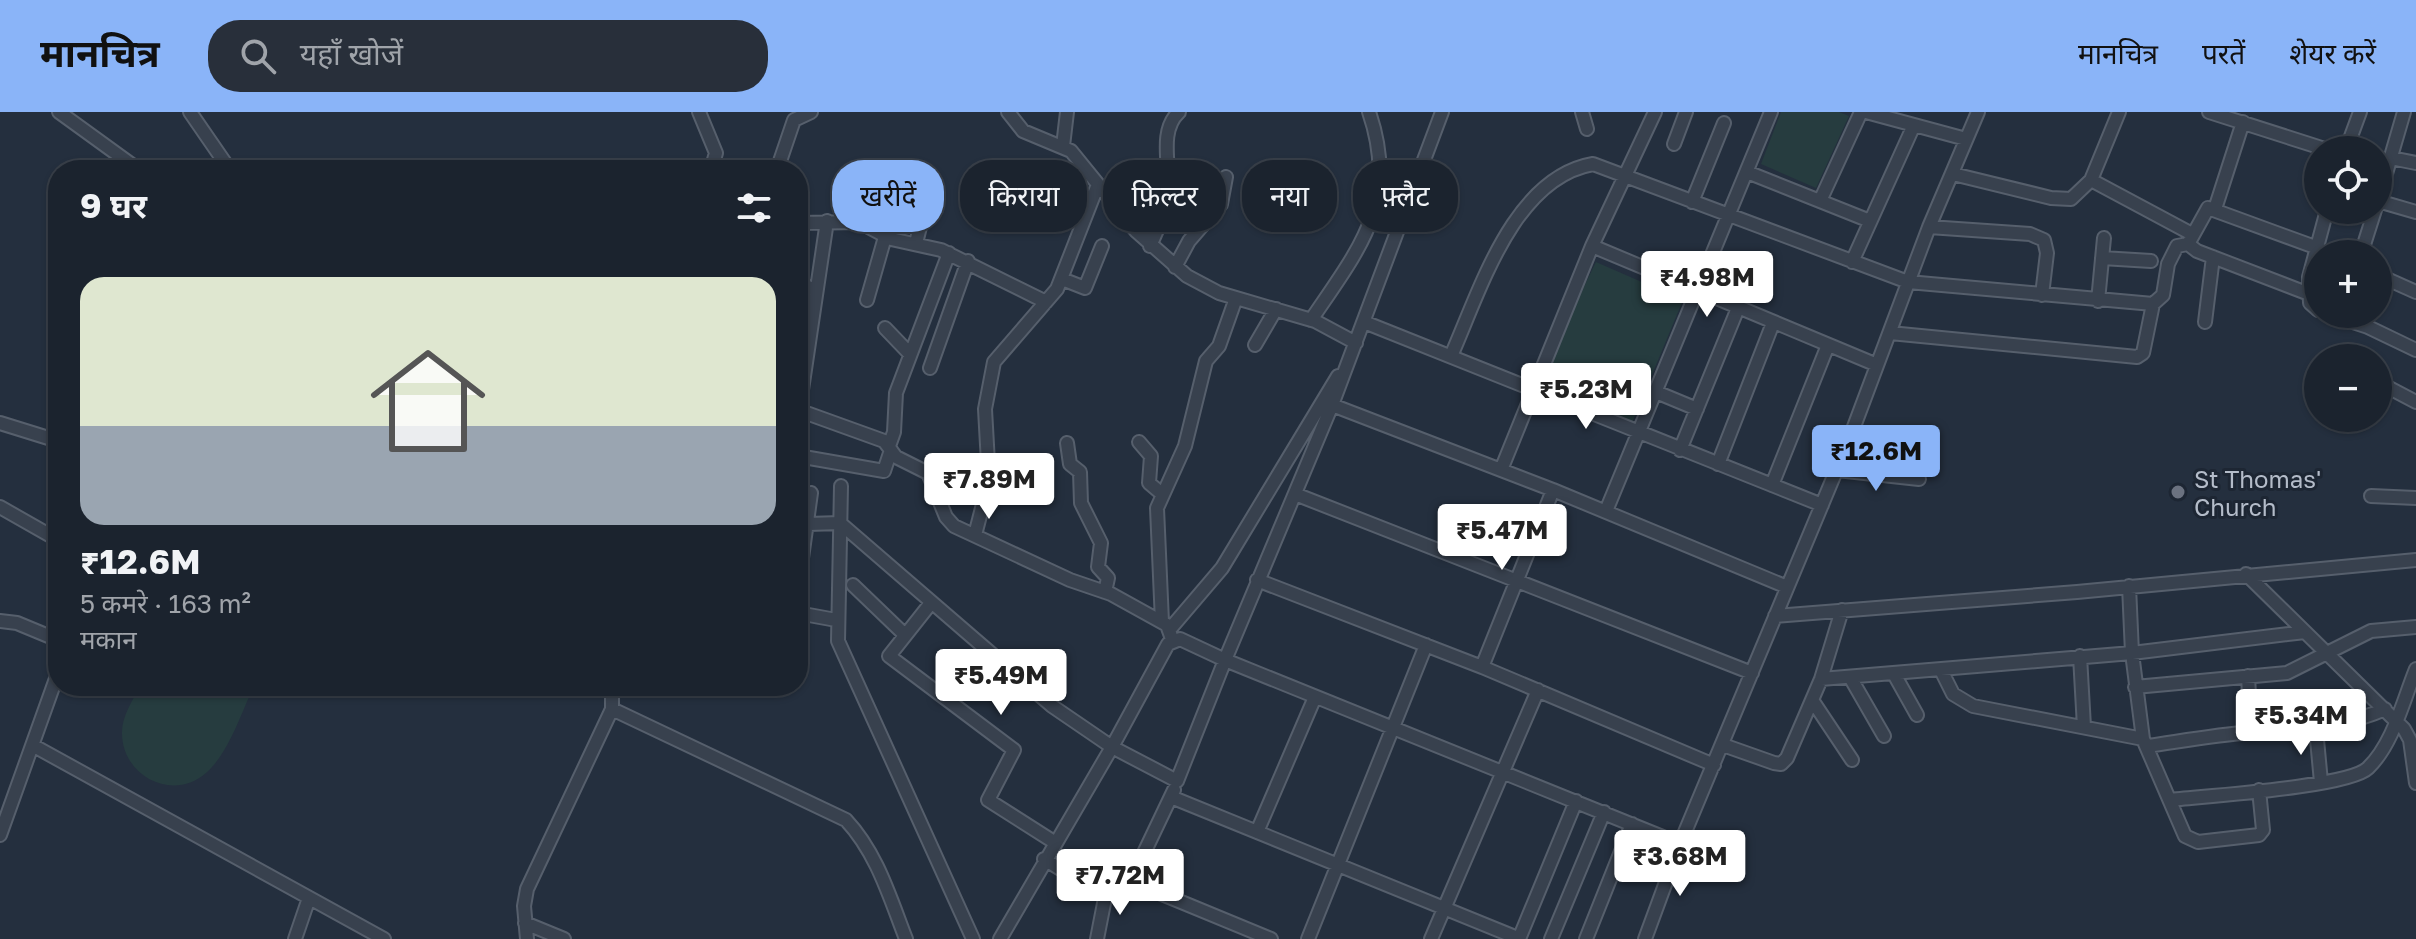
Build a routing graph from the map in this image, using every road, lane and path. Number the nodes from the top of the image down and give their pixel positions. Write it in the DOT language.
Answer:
graph roads {
  1 [pos="59,112"];
  2 [pos="190,112"];
  3 [pos="699,112"];
  4 [pos="811,112"];
  5 [pos="1008,112"];
  6 [pos="1067,112"];
  7 [pos="1179,112"];
  8 [pos="1369,112"];
  9 [pos="1442,112"];
  10 [pos="1582,112"];
  11 [pos="1655,112"];
  12 [pos="1686,112"];
  13 [pos="1771,112"];
  14 [pos="1863,112"];
  15 [pos="1978,112"];
  16 [pos="2119,112"];
  17 [pos="2209,112"];
  18 [pos="2360,112"];
  19 [pos="2403,112"];
  20 [pos="2416,116"];
  21 [pos="2243,122"];
  22 [pos="1724,123"];
  23 [pos="1914,125"];
  24 [pos="1587,129"];
  25 [pos="2351,136"];
  26 [pos="1966,139"];
  27 [pos="2304,142"];
  28 [pos="1674,144"];
  29 [pos="1063,146"];
  30 [pos="2392,154"];
  31 [pos="2392,158"];
  32 [pos="125,160"];
  33 [pos="223,160"];
  34 [pos="714,160"];
  35 [pos="780,160"];
  36 [pos="2416,163"];
  37 [pos="1747,172"];
  38 [pos="1625,174"];
  39 [pos="1953,174"];
  40 [pos="2091,180"];
  41 [pos="1097,187"];
  42 [pos="1820,201"];
  43 [pos="1692,202"];
  44 [pos="2392,205"];
  45 [pos="2215,209"];
  46 [pos="2416,212"];
  47 [pos="1729,217"];
  48 [pos="827,221"];
  49 [pos="832,221"];
  50 [pos="1870,221"];
  51 [pos="808,222"];
  52 [pos="1929,227"];
  53 [pos="876,232"];
  54 [pos="919,232"];
  55 [pos="1197,232"];
  56 [pos="885,237"];
  57 [pos="2104,238"];
  58 [pos="2190,239"];
  59 [pos="916,243"];
  60 [pos="2304,243"];
  61 [pos="1102,246"];
  62 [pos="1150,246"];
  63 [pos="1592,246"];
  64 [pos="949,253"];
  65 [pos="2213,257"];
  66 [pos="2102,258"];
  67 [pos="968,261"];
  68 [pos="2151,261"];
  69 [pos="1852,262"];
  70 [pos="1175,267"];
  71 [pos="1062,279"];
  72 [pos="2392,281"];
  73 [pos="1908,282"];
  74 [pos="808,287"];
  75 [pos="816,290"];
  76 [pos="1700,291"];
  77 [pos="2304,292"];
  78 [pos="2416,292"];
  79 [pos="2042,295"];
  80 [pos="1236,298"];
  81 [pos="867,300"];
  82 [pos="2098,301"];
  83 [pos="1046,302"];
  84 [pos="2153,304"];
  85 [pos="1738,308"];
  86 [pos="1276,309"];
  87 [pos="1311,320"];
  88 [pos="1364,322"];
  89 [pos="2205,322"];
  90 [pos="1773,323"];
  91 [pos="808,327"];
  92 [pos="885,328"];
  93 [pos="2370,328"];
  94 [pos="1890,333"];
  95 [pos="1356,343"];
  96 [pos="1255,345"];
  97 [pos="1828,345"];
  98 [pos="2416,350"];
  99 [pos="909,353"];
  100 [pos="1451,356"];
  101 [pos="1348,364"];
  102 [pos="1877,365"];
  103 [pos="930,368"];
  104 [pos="1535,389"];
  105 [pos="2392,389"];
  106 [pos="1656,392"];
  107 [pos="2416,402"];
  108 [pos="1332,405"];
  109 [pos="1697,409"];
  110 [pos="808,414"];
  111 [pos="0,423"];
  112 [pos="1639,434"];
  113 [pos="48,438"];
  114 [pos="1849,440"];
  115 [pos="1139,442"];
  116 [pos="1067,443"];
  117 [pos="1915,444"];
  118 [pos="890,448"];
  119 [pos="1680,450"];
  120 [pos="808,458"];
  121 [pos="1718,464"];
  122 [pos="1501,470"];
  123 [pos="1837,470"];
  124 [pos="1919,479"];
  125 [pos="1772,485"];
  126 [pos="841,486"];
  127 [pos="1553,490"];
  128 [pos="811,493"];
  129 [pos="1162,494"];
  130 [pos="1295,494"];
  131 [pos="2371,496"];
  132 [pos="2416,498"];
  133 [pos="1822,505"];
  134 [pos="0,507"];
  135 [pos="1606,511"];
  136 [pos="840,523"];
  137 [pos="808,524"];
  138 [pos="48,534"];
  139 [pos="975,535"];
  140 [pos="2416,560"];
  141 [pos="2246,574"];
  142 [pos="1518,579"];
  143 [pos="1257,580"];
  144 [pos="853,585"];
  145 [pos="2129,586"];
  146 [pos="1787,587"];
  147 [pos="1105,592"];
  148 [pos="931,603"];
  149 [pos="1842,610"];
  150 [pos="808,615"];
  151 [pos="1775,616"];
  152 [pos="836,620"];
  153 [pos="0,621"];
  154 [pos="2416,627"];
  155 [pos="1168,630"];
  156 [pos="2305,632"];
  157 [pos="905,635"];
  158 [pos="48,636"];
  159 [pos="1426,645"];
  160 [pos="2132,653"];
  161 [pos="2326,654"];
  162 [pos="2080,656"];
  163 [pos="1225,660"];
  164 [pos="1482,667"];
  165 [pos="2416,669"];
  166 [pos="1941,670"];
  167 [pos="1752,673"];
  168 [pos="1894,674"];
  169 [pos="2248,676"];
  170 [pos="1850,677"];
  171 [pos="1821,679"];
  172 [pos="2135,687"];
  173 [pos="1538,690"];
  174 [pos="50,696"];
  175 [pos="612,696"];
  176 [pos="1315,697"];
  177 [pos="1812,700"];
  178 [pos="612,709"];
  179 [pos="2385,709"];
  180 [pos="1917,715"];
  181 [pos="2399,724"];
  182 [pos="1393,727"];
  183 [pos="2084,727"];
  184 [pos="2316,729"];
  185 [pos="2251,732"];
  186 [pos="1884,736"];
  187 [pos="2145,743"];
  188 [pos="1723,745"];
  189 [pos="34,746"];
  190 [pos="1112,747"];
  191 [pos="1852,760"];
  192 [pos="1714,765"];
  193 [pos="1500,770"];
  194 [pos="1177,781"];
  195 [pos="2321,782"];
  196 [pos="2416,783"];
  197 [pos="2259,790"];
  198 [pos="1171,797"];
  199 [pos="2170,800"];
  200 [pos="1576,801"];
  201 [pos="1604,812"];
  202 [pos="4,814"];
  203 [pos="1632,824"];
  204 [pos="1257,832"];
  205 [pos="0,835"];
  206 [pos="1054,842"];
  207 [pos="1680,844"];
  208 [pos="1044,859"];
  209 [pos="1337,865"];
  210 [pos="1123,878"];
  211 [pos="1106,893"];
  212 [pos="309,898"];
  213 [pos="1443,908"];
  214 [pos="525,923"];
  215 [pos="295,939"];
  216 [pos="384,939"];
  217 [pos="527,939"];
  218 [pos="564,939"];
  219 [pos="906,939"];
  220 [pos="973,939"];
  221 [pos="1000,939"];
  222 [pos="1097,939"];
  223 [pos="1271,939"];
  224 [pos="1308,939"];
  225 [pos="1431,939"];
  226 [pos="1519,939"];
  227 [pos="1551,939"];
  228 [pos="1586,939"];
  229 [pos="1645,939"];
  1 -- 32 [label="street"];
  2 -- 33 [label="street"];
  3 -- 34 [label="street"];
  4 -- 35 [label="street"];
  5 -- 29 [label="street"];
  6 -- 29 [label="street"];
  7 -- 62 [label="street"];
  8 -- 87 [label="street"];
  9 -- 88 [label="street"];
  10 -- 24 [label="street"];
  11 -- 38 [label="street"];
  12 -- 28 [label="street"];
  13 -- 37 [label="street"];
  14 -- 23 [label="street"];
  14 -- 42 [label="street"];
  15 -- 26 [label="street"];
  16 -- 40 [label="street"];
  17 -- 21 [label="street"];
  18 -- 25 [label="street"];
  19 -- 20 [label="street"];
  19 -- 30 [label="street"];
  21 -- 27 [label="street"];
  21 -- 45 [label="street"];
  22 -- 43 [label="street"];
  23 -- 26 [label="street"];
  23 -- 50 [label="street"];
  26 -- 39 [label="street"];
  29 -- 41 [label="street"];
  31 -- 36 [label="street"];
  37 -- 42 [label="street"];
  37 -- 47 [label="street"];
  38 -- 43 [label="street"];
  38 -- 63 [label="street"];
  38 -- 100 [label="street"];
  39 -- 40 [label="street"];
  39 -- 52 [label="street"];
  40 -- 58 [label="street"];
  41 -- 62 [label="street"];
  41 -- 71 [label="street"];
  42 -- 50 [label="street"];
  43 -- 47 [label="street"];
  44 -- 46 [label="street"];
  45 -- 58 [label="street"];
  45 -- 60 [label="street"];
  47 -- 69 [label="street"];
  47 -- 76 [label="street"];
  48 -- 49 [label="street"];
  48 -- 51 [label="street"];
  48 -- 75 [label="street"];
  50 -- 69 [label="street"];
  52 -- 73 [label="street"];
  52 -- 79 [label="street"];
  53 -- 56 [label="street"];
  54 -- 59 [label="street"];
  55 -- 70 [label="street"];
  56 -- 59 [label="street"];
  56 -- 81 [label="street"];
  57 -- 66 [label="street"];
  58 -- 65 [label="street"];
  58 -- 84 [label="street"];
  59 -- 64 [label="street"];
  61 -- 71 [label="street"];
  62 -- 70 [label="street"];
  63 -- 76 [label="street"];
  63 -- 104 [label="street"];
  64 -- 67 [label="street"];
  64 -- 99 [label="street"];
  65 -- 77 [label="street"];
  65 -- 89 [label="street"];
  66 -- 68 [label="street"];
  66 -- 82 [label="street"];
  67 -- 83 [label="street"];
  67 -- 103 [label="street"];
  69 -- 73 [label="street"];
  70 -- 80 [label="street"];
  71 -- 83 [label="street"];
  72 -- 78 [label="street"];
  73 -- 79 [label="street"];
  73 -- 94 [label="street"];
  74 -- 75 [label="street"];
  75 -- 91 [label="street"];
  76 -- 85 [label="street"];
  76 -- 106 [label="street"];
  79 -- 82 [label="street"];
  80 -- 86 [label="street"];
  80 -- 129 [label="street"];
  82 -- 84 [label="street"];
  83 -- 139 [label="street"];
  84 -- 94 [label="street"];
  85 -- 90 [label="street"];
  85 -- 109 [label="street"];
  86 -- 87 [label="street"];
  86 -- 96 [label="street"];
  87 -- 95 [label="street"];
  88 -- 95 [label="street"];
  88 -- 100 [label="street"];
  90 -- 97 [label="street"];
  90 -- 121 [label="street"];
  92 -- 99 [label="street"];
  93 -- 98 [label="street"];
  94 -- 102 [label="street"];
  95 -- 101 [label="street"];
  97 -- 102 [label="street"];
  97 -- 125 [label="street"];
  99 -- 118 [label="street"];
  100 -- 104 [label="street"];
  101 -- 108 [label="street"];
  101 -- 155 [label="street"];
  102 -- 114 [label="street"];
  104 -- 112 [label="street"];
  104 -- 122 [label="street"];
  105 -- 107 [label="street"];
  106 -- 109 [label="street"];
  106 -- 112 [label="street"];
  108 -- 122 [label="street"];
  108 -- 130 [label="street"];
  109 -- 119 [label="street"];
  110 -- 118 [label="street"];
  111 -- 113 [label="street"];
  112 -- 119 [label="street"];
  112 -- 135 [label="street"];
  114 -- 117 [label="street"];
  114 -- 123 [label="street"];
  115 -- 129 [label="street"];
  116 -- 147 [label="street"];
  118 -- 120 [label="street"];
  118 -- 139 [label="street"];
  119 -- 121 [label="street"];
  121 -- 125 [label="street"];
  122 -- 127 [label="street"];
  123 -- 124 [label="street"];
  123 -- 133 [label="street"];
  125 -- 133 [label="street"];
  126 -- 136 [label="street"];
  127 -- 135 [label="street"];
  127 -- 142 [label="street"];
  128 -- 137 [label="street"];
  129 -- 155 [label="street"];
  130 -- 142 [label="street"];
  130 -- 143 [label="street"];
  131 -- 132 [label="street"];
  133 -- 146 [label="street"];
  134 -- 138 [label="street"];
  135 -- 146 [label="street"];
  136 -- 137 [label="street"];
  136 -- 148 [label="street"];
  136 -- 152 [label="street"];
  139 -- 147 [label="street"];
  140 -- 141 [label="street"];
  141 -- 145 [label="street"];
  141 -- 156 [label="street"];
  142 -- 164 [label="street"];
  142 -- 167 [label="street"];
  143 -- 159 [label="street"];
  143 -- 163 [label="street"];
  144 -- 157 [label="street"];
  145 -- 149 [label="street"];
  145 -- 160 [label="street"];
  146 -- 151 [label="street"];
  147 -- 155 [label="street"];
  148 -- 157 [label="street"];
  148 -- 190 [label="street"];
  149 -- 151 [label="street"];
  149 -- 171 [label="street"];
  150 -- 152 [label="street"];
  151 -- 167 [label="street"];
  152 -- 220 [label="street"];
  153 -- 158 [label="street"];
  154 -- 161 [label="street"];
  155 -- 163 [label="street"];
  155 -- 190 [label="street"];
  156 -- 160 [label="street"];
  156 -- 161 [label="street"];
  157 -- 206 [label="street"];
  159 -- 164 [label="street"];
  159 -- 182 [label="street"];
  160 -- 162 [label="street"];
  160 -- 172 [label="street"];
  161 -- 169 [label="street"];
  161 -- 179 [label="street"];
  162 -- 166 [label="street"];
  162 -- 183 [label="street"];
  163 -- 176 [label="street"];
  163 -- 194 [label="street"];
  164 -- 173 [label="street"];
  165 -- 181 [label="street"];
  166 -- 168 [label="street"];
  166 -- 183 [label="street"];
  167 -- 188 [label="street"];
  168 -- 170 [label="street"];
  168 -- 180 [label="street"];
  169 -- 172 [label="street"];
  169 -- 185 [label="street"];
  170 -- 171 [label="street"];
  170 -- 186 [label="street"];
  171 -- 177 [label="street"];
  172 -- 187 [label="street"];
  173 -- 192 [label="street"];
  173 -- 193 [label="street"];
  174 -- 189 [label="street"];
  175 -- 178 [label="street"];
  176 -- 182 [label="street"];
  176 -- 204 [label="street"];
  177 -- 188 [label="street"];
  177 -- 191 [label="street"];
  178 -- 214 [label="street"];
  178 -- 219 [label="street"];
  179 -- 181 [label="street"];
  179 -- 184 [label="street"];
  181 -- 195 [label="street"];
  181 -- 196 [label="street"];
  182 -- 193 [label="street"];
  182 -- 209 [label="street"];
  183 -- 187 [label="street"];
  184 -- 185 [label="street"];
  184 -- 195 [label="street"];
  185 -- 187 [label="street"];
  187 -- 199 [label="street"];
  188 -- 192 [label="street"];
  189 -- 202 [label="street"];
  189 -- 212 [label="street"];
  190 -- 194 [label="street"];
  190 -- 206 [label="street"];
  192 -- 207 [label="street"];
  193 -- 200 [label="street"];
  193 -- 213 [label="street"];
  194 -- 198 [label="street"];
  195 -- 197 [label="street"];
  197 -- 199 [label="street"];
  197 -- 199 [label="street"];
  198 -- 204 [label="street"];
  198 -- 210 [label="street"];
  200 -- 201 [label="street"];
  200 -- 226 [label="street"];
  201 -- 203 [label="street"];
  201 -- 227 [label="street"];
  202 -- 205 [label="street"];
  203 -- 207 [label="street"];
  203 -- 228 [label="street"];
  204 -- 209 [label="street"];
  206 -- 208 [label="street"];
  207 -- 229 [label="street"];
  208 -- 211 [label="street"];
  208 -- 221 [label="street"];
  209 -- 213 [label="street"];
  209 -- 224 [label="street"];
  210 -- 211 [label="street"];
  210 -- 223 [label="street"];
  211 -- 222 [label="street"];
  212 -- 215 [label="street"];
  212 -- 216 [label="street"];
  213 -- 225 [label="street"];
  213 -- 226 [label="street"];
  214 -- 217 [label="street"];
  214 -- 218 [label="street"];
}
